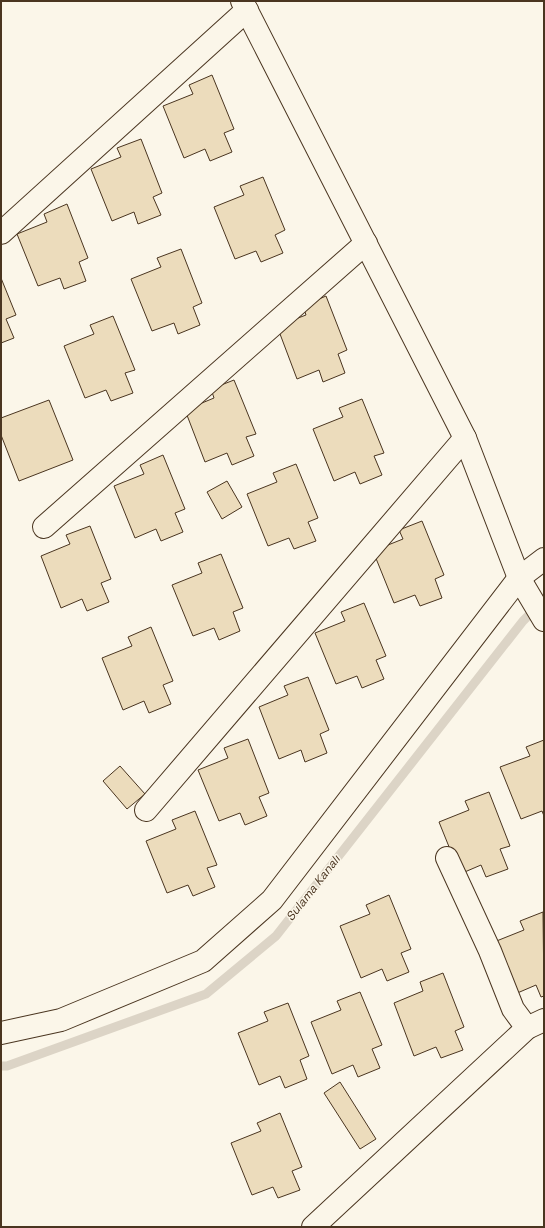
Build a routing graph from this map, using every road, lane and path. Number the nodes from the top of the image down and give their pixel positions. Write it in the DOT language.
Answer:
graph roads {
  1 [pos="244,6"];
  2 [pos="1,233"];
  3 [pos="366,243"];
  4 [pos="465,438"];
  5 [pos="44,526"];
  6 [pos="544,559"];
  7 [pos="519,578"];
  8 [pos="544,620"];
  9 [pos="146,810"];
  10 [pos="447,858"];
  11 [pos="536,1024"];
  12 [pos="1,1033"];
  13 [pos="312,1227"];
  1 -- 2 [label="street"];
  1 -- 3 [label="street"];
  3 -- 4 [label="street"];
  3 -- 5 [label="street"];
  4 -- 7 [label="street"];
  4 -- 9 [label="street"];
  6 -- 7 [label="street"];
  7 -- 8 [label="street"];
  7 -- 12 [label="street"];
  10 -- 11 [label="street"];
  11 -- 13 [label="street"];
}
